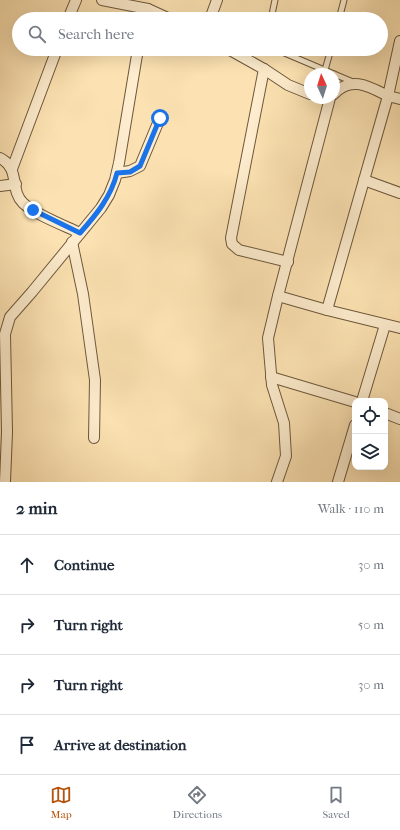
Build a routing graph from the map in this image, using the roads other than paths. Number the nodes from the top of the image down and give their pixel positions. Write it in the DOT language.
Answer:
graph roads {
  1 [pos="76,0"];
  2 [pos="102,0"];
  3 [pos="217,0"];
  4 [pos="275,0"];
  5 [pos="344,0"];
  6 [pos="148,9"];
  7 [pos="71,12"];
  8 [pos="147,12"];
  9 [pos="155,12"];
  10 [pos="213,12"];
  11 [pos="272,12"];
  12 [pos="341,12"];
  13 [pos="400,41"];
  14 [pos="54,56"];
  15 [pos="137,56"];
  16 [pos="241,56"];
  17 [pos="292,56"];
  18 [pos="329,56"];
  19 [pos="320,68"];
  20 [pos="326,68"];
  21 [pos="264,69"];
  22 [pos="340,77"];
  23 [pos="354,83"];
  24 [pos="340,88"];
  25 [pos="304,92"];
  26 [pos="388,96"];
  27 [pos="400,99"];
  28 [pos="328,104"];
  29 [pos="160,118"];
  30 [pos="0,158"];
  31 [pos="12,169"];
  32 [pos="117,173"];
  33 [pos="364,180"];
  34 [pos="16,184"];
  35 [pos="0,186"];
  36 [pos="400,193"];
  37 [pos="80,233"];
  38 [pos="72,242"];
  39 [pos="288,262"];
  40 [pos="278,296"];
  41 [pos="327,310"];
  42 [pos="385,325"];
  43 [pos="400,328"];
  44 [pos="3,371"];
  45 [pos="271,376"];
  46 [pos="363,398"];
  47 [pos="352,401"];
  48 [pos="388,414"];
  49 [pos="400,419"];
  50 [pos="352,434"];
  51 [pos="94,438"];
  52 [pos="3,450"];
  53 [pos="5,482"];
  54 [pos="277,482"];
  55 [pos="338,482"];
  1 -- 7 [label="street"];
  2 -- 6 [label="street"];
  3 -- 10 [label="street"];
  4 -- 11 [label="lane"];
  5 -- 12 [label="lane"];
  6 -- 8 [label="street"];
  6 -- 9 [label="street"];
  13 -- 26 [label="street"];
  14 -- 31 [label="street"];
  15 -- 32 [label="street"];
  16 -- 21 [label="street"];
  17 -- 19 [label="lane"];
  18 -- 20 [label="lane"];
  21 -- 25 [label="street"];
  21 -- 39 [label="street"];
  22 -- 23 [label="lane"];
  23 -- 24 [label="street"];
  23 -- 26 [label="street"];
  26 -- 27 [label="street"];
  26 -- 33 [label="street"];
  28 -- 39 [label="street"];
  29 -- 32 [label="street"];
  30 -- 31 [label="street"];
  31 -- 34 [label="street"];
  32 -- 37 [label="street"];
  33 -- 36 [label="street"];
  33 -- 41 [label="street"];
  34 -- 35 [label="street"];
  34 -- 37 [label="street"];
  37 -- 38 [label="street"];
  38 -- 44 [label="street"];
  38 -- 51 [label="street"];
  39 -- 40 [label="street"];
  40 -- 41 [label="street"];
  40 -- 45 [label="street"];
  41 -- 42 [label="street"];
  42 -- 43 [label="street"];
  42 -- 46 [label="street"];
  44 -- 52 [label="street"];
  45 -- 47 [label="street"];
  45 -- 54 [label="street"];
  48 -- 49 [label="street"];
  50 -- 55 [label="street"];
  52 -- 53 [label="street"];
}
